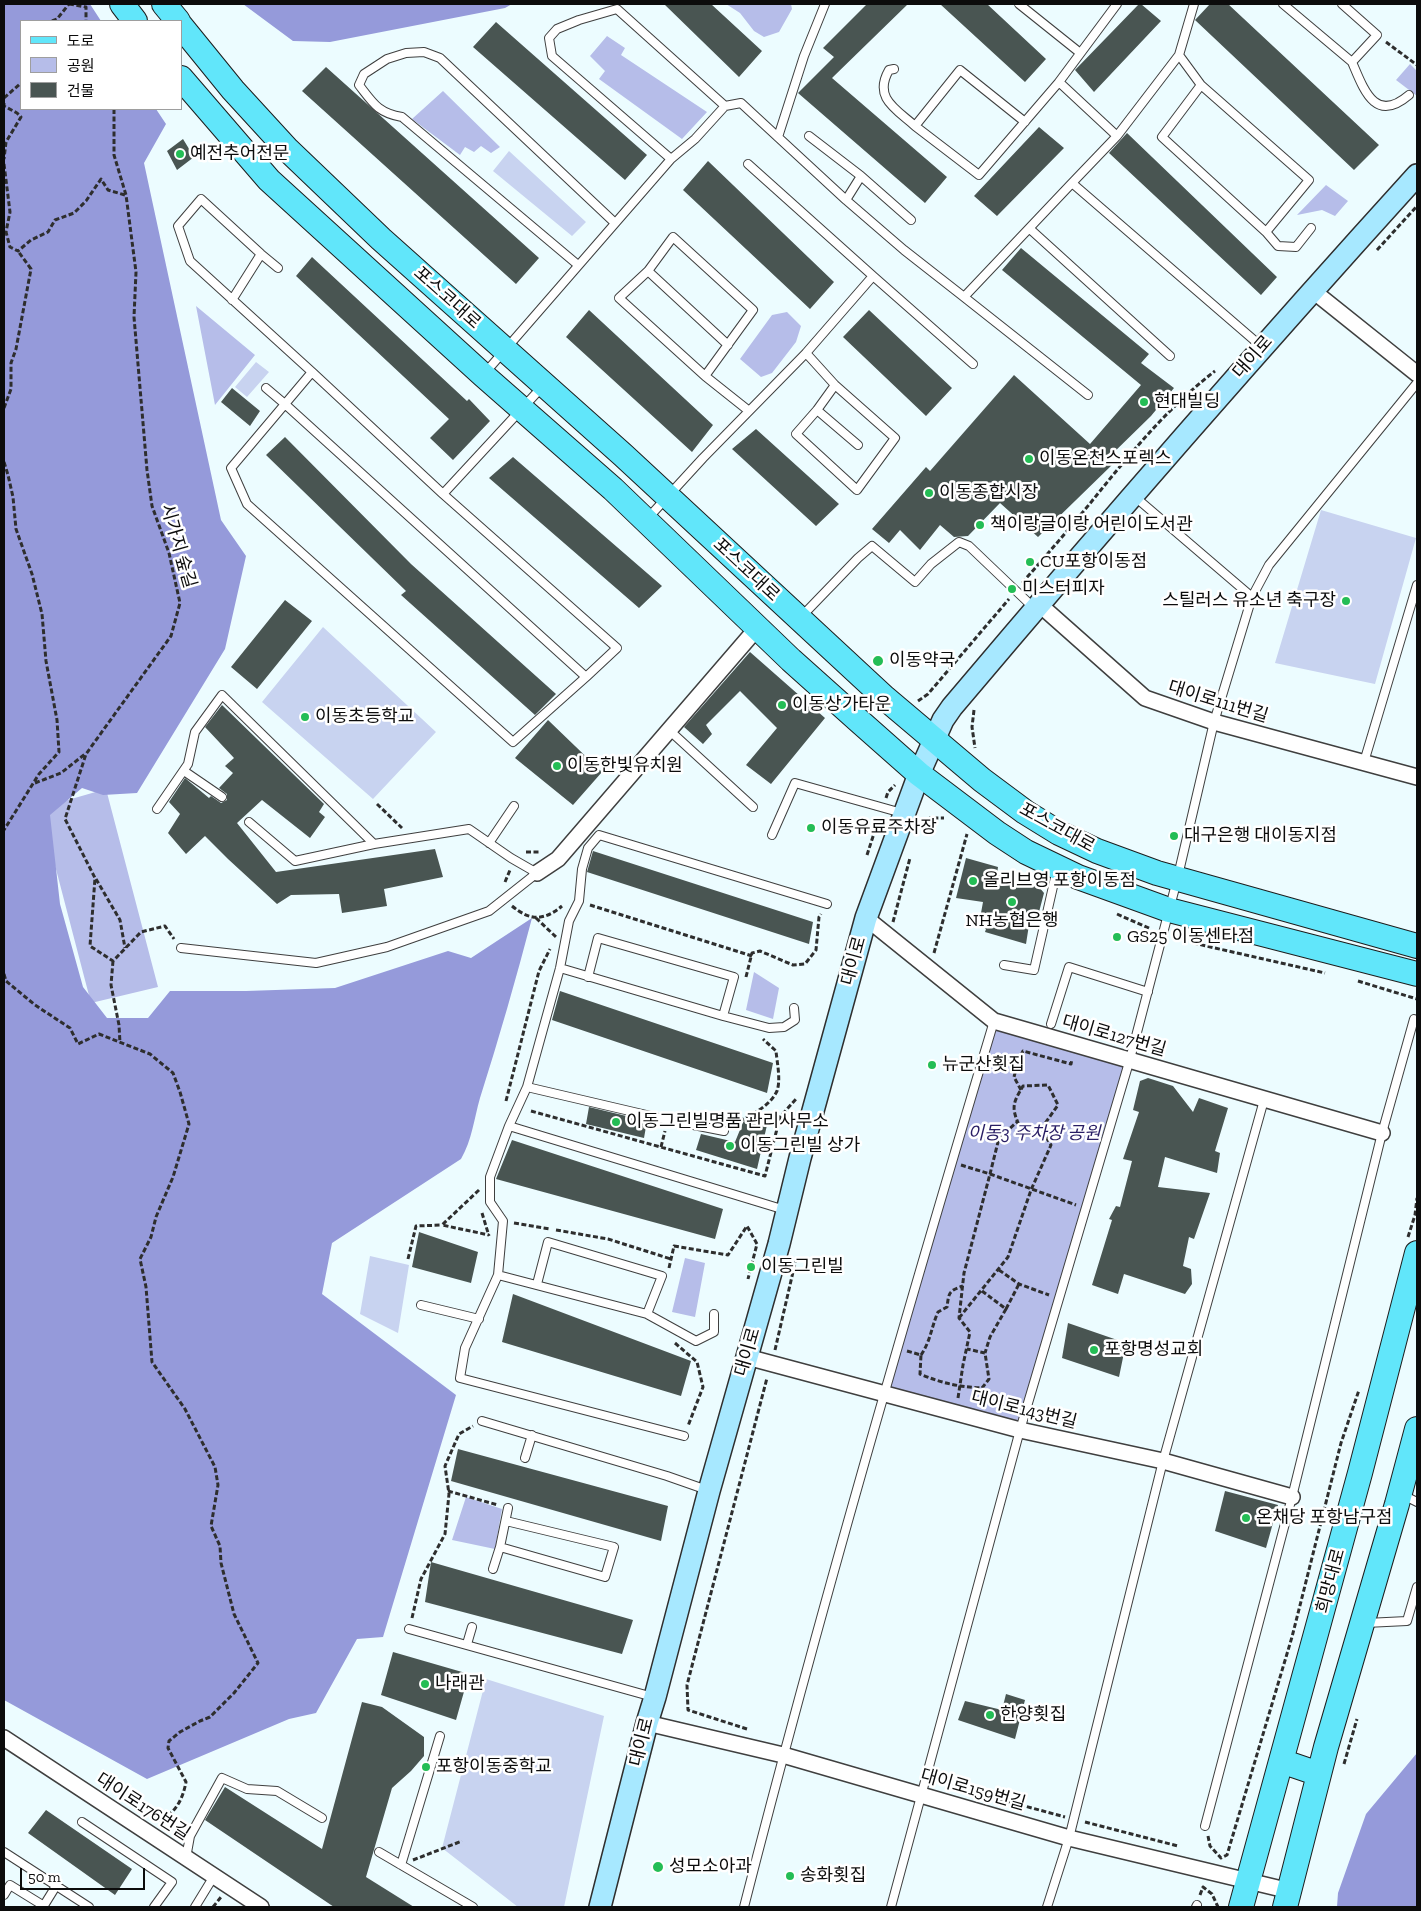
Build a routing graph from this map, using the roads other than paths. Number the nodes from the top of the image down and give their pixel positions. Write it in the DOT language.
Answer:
graph roads {
  1 [pos="122,4"];
  2 [pos="164,4"];
  3 [pos="1019,4"];
  4 [pos="1117,4"];
  5 [pos="1194,4"];
  6 [pos="1283,4"];
  7 [pos="1342,4"];
  8 [pos="821,5"];
  9 [pos="133,20"];
  10 [pos="177,20"];
  11 [pos="182,27"];
  12 [pos="1080,52"];
  13 [pos="1179,55"];
  14 [pos="1352,62"];
  15 [pos="894,68"];
  16 [pos="182,79"];
  17 [pos="1058,82"];
  18 [pos="1201,85"];
  19 [pos="1409,95"];
  20 [pos="725,106"];
  21 [pos="1025,122"];
  22 [pos="914,126"];
  23 [pos="809,136"];
  24 [pos="1117,136"];
  25 [pos="778,137"];
  26 [pos="671,159"];
  27 [pos="748,164"];
  28 [pos="1417,175"];
  29 [pos="861,176"];
  30 [pos="1072,183"];
  31 [pos="846,200"];
  32 [pos="911,220"];
  33 [pos="615,223"];
  34 [pos="1311,228"];
  35 [pos="1030,229"];
  36 [pos="1266,232"];
  37 [pos="261,254"];
  38 [pos="578,265"];
  39 [pos="278,268"];
  40 [pos="648,271"];
  41 [pos="874,276"];
  42 [pos="1312,290"];
  43 [pos="964,297"];
  44 [pos="232,300"];
  45 [pos="728,345"];
  46 [pos="1262,347"];
  47 [pos="505,350"];
  48 [pos="806,353"];
  49 [pos="1170,356"];
  50 [pos="973,364"];
  51 [pos="312,372"];
  52 [pos="1417,374"];
  53 [pos="483,375"];
  54 [pos="705,376"];
  55 [pos="1417,383"];
  56 [pos="834,385"];
  57 [pos="544,386"];
  58 [pos="266,388"];
  59 [pos="1088,395"];
  60 [pos="286,405"];
  61 [pos="523,408"];
  62 [pos="817,410"];
  63 [pos="749,411"];
  64 [pos="858,445"];
  65 [pos="443,494"];
  66 [pos="1132,495"];
  67 [pos="667,497"];
  68 [pos="646,519"];
  69 [pos="698,525"];
  70 [pos="678,550"];
  71 [pos="1417,585"];
  72 [pos="1252,597"];
  73 [pos="1037,606"];
  74 [pos="800,619"];
  75 [pos="758,627"];
  76 [pos="586,677"];
  77 [pos="1214,722"];
  78 [pos="669,730"];
  79 [pos="934,739"];
  80 [pos="1364,762"];
  81 [pos="184,771"];
  82 [pos="918,774"];
  83 [pos="1417,776"];
  84 [pos="222,798"];
  85 [pos="514,806"];
  86 [pos="753,807"];
  87 [pos="157,809"];
  88 [pos="904,814"];
  89 [pos="249,822"];
  90 [pos="772,835"];
  91 [pos="489,843"];
  92 [pos="374,844"];
  93 [pos="1058,867"];
  94 [pos="538,873"];
  95 [pos="1178,880"];
  96 [pos="826,904"];
  97 [pos="1169,910"];
  98 [pos="866,918"];
  99 [pos="1417,946"];
  100 [pos="181,948"];
  101 [pos="1004,965"];
  102 [pos="560,968"];
  103 [pos="1417,974"];
  104 [pos="588,977"];
  105 [pos="1148,992"];
  106 [pos="794,1008"];
  107 [pos="723,1016"];
  108 [pos="1414,1019"];
  109 [pos="994,1021"];
  110 [pos="1051,1024"];
  111 [pos="1130,1059"];
  112 [pos="527,1086"];
  113 [pos="1264,1100"];
  114 [pos="509,1126"];
  115 [pos="724,1130"];
  116 [pos="1382,1133"];
  117 [pos="788,1210"];
  118 [pos="1412,1248"];
  119 [pos="498,1275"];
  120 [pos="537,1284"];
  121 [pos="421,1305"];
  122 [pos="647,1314"];
  123 [pos="714,1314"];
  124 [pos="480,1319"];
  125 [pos="747,1357"];
  126 [pos="883,1394"];
  127 [pos="482,1421"];
  128 [pos="1417,1429"];
  129 [pos="1020,1430"];
  130 [pos="532,1435"];
  131 [pos="684,1436"];
  132 [pos="525,1458"];
  133 [pos="1162,1461"];
  134 [pos="709,1491"];
  135 [pos="1292,1497"];
  136 [pos="1409,1498"];
  137 [pos="508,1508"];
  138 [pos="506,1521"];
  139 [pos="500,1547"];
  140 [pos="493,1569"];
  141 [pos="1417,1587"];
  142 [pos="1362,1624"];
  143 [pos="472,1627"];
  144 [pos="409,1629"];
  145 [pos="467,1644"];
  146 [pos="655,1697"];
  147 [pos="646,1723"];
  148 [pos="440,1736"];
  149 [pos="4,1738"];
  150 [pos="783,1754"];
  151 [pos="1281,1761"];
  152 [pos="1319,1774"];
  153 [pos="922,1794"];
  154 [pos="322,1818"];
  155 [pos="82,1822"];
  156 [pos="1205,1826"];
  157 [pos="1069,1838"];
  158 [pos="4,1852"];
  159 [pos="379,1852"];
  160 [pos="186,1858"];
  161 [pos="401,1865"];
  162 [pos="214,1876"];
  163 [pos="1248,1882"];
  164 [pos="56,1886"];
  165 [pos="4,1895"];
  166 [pos="1288,1899"];
  167 [pos="43,1907"];
  168 [pos="88,1907"];
  169 [pos="154,1907"];
  170 [pos="195,1907"];
  171 [pos="262,1907"];
  172 [pos="474,1907"];
  173 [pos="600,1907"];
  174 [pos="744,1907"];
  175 [pos="891,1907"];
  176 [pos="1047,1907"];
  177 [pos="1226,1907"];
  1 -- 9 [label="main road"];
  2 -- 10 [label="main road"];
  3 -- 12 [label="lane"];
  4 -- 12 [label="lane"];
  5 -- 13 [label="lane"];
  6 -- 14 [label="lane"];
  7 -- 14 [label="lane"];
  8 -- 25 [label="lane"];
  11 -- 47 [label="main road, 포스코대로"];
  12 -- 17 [label="lane"];
  13 -- 18 [label="lane"];
  13 -- 24 [label="lane"];
  14 -- 19 [label="lane"];
  15 -- 22 [label="lane"];
  16 -- 53 [label="main road, 포스코대로"];
  17 -- 21 [label="lane"];
  17 -- 24 [label="lane"];
  18 -- 36 [label="lane"];
  18 -- 36 [label="lane"];
  20 -- 25 [label="lane"];
  20 -- 26 [label="lane"];
  20 -- 26 [label="lane"];
  21 -- 22 [label="lane"];
  21 -- 22 [label="lane"];
  23 -- 29 [label="lane"];
  24 -- 30 [label="lane"];
  25 -- 31 [label="lane"];
  26 -- 33 [label="lane"];
  27 -- 41 [label="lane"];
  28 -- 42 [label="street, 대이로"];
  29 -- 31 [label="lane"];
  29 -- 32 [label="lane"];
  30 -- 35 [label="lane"];
  30 -- 46 [label="lane"];
  31 -- 43 [label="lane"];
  33 -- 38 [label="lane"];
  33 -- 38 [label="lane"];
  34 -- 36 [label="lane"];
  35 -- 43 [label="lane"];
  35 -- 49 [label="lane"];
  37 -- 39 [label="lane"];
  37 -- 44 [label="lane"];
  37 -- 44 [label="lane"];
  38 -- 47 [label="lane"];
  40 -- 45 [label="lane"];
  40 -- 45 [label="lane"];
  40 -- 54 [label="lane"];
  41 -- 48 [label="lane"];
  41 -- 50 [label="lane"];
  42 -- 46 [label="street, 대이로"];
  42 -- 52 [label="street"];
  43 -- 59 [label="lane"];
  44 -- 51 [label="lane"];
  45 -- 54 [label="lane"];
  46 -- 66 [label="street, 대이로"];
  47 -- 53 [label="lane"];
  47 -- 57 [label="main road, 포스코대로"];
  48 -- 56 [label="lane"];
  48 -- 63 [label="lane"];
  51 -- 60 [label="lane"];
  51 -- 65 [label="lane"];
  53 -- 61 [label="main road, 포스코대로"];
  54 -- 63 [label="lane"];
  55 -- 72 [label="lane"];
  56 -- 62 [label="lane"];
  56 -- 62 [label="lane"];
  57 -- 61 [label="lane"];
  57 -- 67 [label="main road, 포스코대로"];
  58 -- 60 [label="lane"];
  60 -- 76 [label="lane"];
  60 -- 76 [label="lane"];
  61 -- 65 [label="lane"];
  61 -- 68 [label="main road, 포스코대로"];
  62 -- 64 [label="lane"];
  63 -- 67 [label="lane"];
  65 -- 76 [label="lane"];
  66 -- 72 [label="lane"];
  66 -- 73 [label="street, 대이로"];
  67 -- 68 [label="lane"];
  67 -- 69 [label="main road, 포스코대로"];
  68 -- 70 [label="main road, 포스코대로"];
  69 -- 70 [label="main road"];
  69 -- 74 [label="main road, 포스코대로"];
  70 -- 75 [label="main road, 포스코대로"];
  71 -- 80 [label="lane"];
  72 -- 77 [label="lane"];
  73 -- 74 [label="lane"];
  73 -- 77 [label="street, 대이로111번길"];
  73 -- 79 [label="street, 대이로"];
  74 -- 79 [label="main road, 포스코대로"];
  75 -- 78 [label="street, 포스코대로"];
  75 -- 82 [label="main road, 포스코대로"];
  77 -- 80 [label="street, 대이로111번길"];
  77 -- 95 [label="lane"];
  78 -- 86 [label="lane"];
  78 -- 94 [label="street, 포스코대로"];
  79 -- 82 [label="street, 대이로"];
  79 -- 95 [label="main road, 포스코대로"];
  80 -- 83 [label="street, 대이로111번길"];
  81 -- 84 [label="lane"];
  81 -- 87 [label="lane"];
  81 -- 92 [label="lane"];
  82 -- 88 [label="street, 대이로"];
  82 -- 93 [label="main road, 포스코대로"];
  85 -- 91 [label="lane"];
  88 -- 90 [label="lane"];
  88 -- 98 [label="street, 대이로"];
  89 -- 92 [label="lane"];
  91 -- 92 [label="lane"];
  91 -- 94 [label="lane"];
  93 -- 97 [label="main road, 포스코대로"];
  93 -- 101 [label="lane"];
  94 -- 100 [label="lane"];
  95 -- 97 [label="lane"];
  95 -- 99 [label="main road, 포스코대로"];
  96 -- 102 [label="lane"];
  97 -- 103 [label="main road, 포스코대로"];
  97 -- 105 [label="lane"];
  98 -- 109 [label="street, 대이로127번길"];
  98 -- 117 [label="street, 대이로"];
  102 -- 104 [label="lane"];
  102 -- 112 [label="lane"];
  104 -- 107 [label="lane"];
  104 -- 107 [label="lane"];
  105 -- 110 [label="lane"];
  105 -- 111 [label="lane"];
  106 -- 107 [label="lane"];
  108 -- 116 [label="lane"];
  109 -- 111 [label="street, 대이로127번길"];
  109 -- 126 [label="lane"];
  111 -- 113 [label="street, 대이로127번길"];
  111 -- 129 [label="lane"];
  112 -- 114 [label="lane"];
  112 -- 115 [label="lane"];
  113 -- 116 [label="street, 대이로127번길"];
  113 -- 133 [label="lane"];
  114 -- 117 [label="lane"];
  114 -- 119 [label="lane"];
  116 -- 135 [label="lane"];
  117 -- 125 [label="street, 대이로"];
  118 -- 151 [label="main road, 희망대로"];
  119 -- 120 [label="lane"];
  119 -- 124 [label="lane"];
  120 -- 122 [label="lane"];
  120 -- 122 [label="lane"];
  121 -- 124 [label="lane"];
  122 -- 123 [label="lane"];
  124 -- 131 [label="lane"];
  125 -- 126 [label="street, 대이로143번길"];
  125 -- 134 [label="street, 대이로"];
  126 -- 129 [label="street, 대이로143번길"];
  126 -- 150 [label="lane"];
  127 -- 130 [label="lane"];
  128 -- 136 [label="main road"];
  129 -- 133 [label="street, 대이로143번길"];
  129 -- 153 [label="lane"];
  130 -- 132 [label="lane"];
  130 -- 134 [label="lane"];
  133 -- 135 [label="street, 대이로143번길"];
  133 -- 157 [label="lane"];
  134 -- 146 [label="street, 대이로"];
  135 -- 156 [label="lane"];
  136 -- 142 [label="main road"];
  137 -- 138 [label="lane"];
  138 -- 139 [label="lane"];
  138 -- 139 [label="lane"];
  139 -- 140 [label="lane"];
  141 -- 142 [label="lane"];
  142 -- 152 [label="main road"];
  143 -- 145 [label="lane"];
  144 -- 145 [label="lane"];
  145 -- 146 [label="lane"];
  146 -- 147 [label="street, 대이로"];
  147 -- 150 [label="street, 대이로159번길"];
  147 -- 173 [label="street, 대이로"];
  148 -- 161 [label="lane"];
  149 -- 160 [label="street, 대이로176번길"];
  150 -- 153 [label="street, 대이로159번길"];
  150 -- 174 [label="lane"];
  151 -- 152 [label="main road"];
  151 -- 163 [label="main road, 희망대로"];
  152 -- 166 [label="main road"];
  153 -- 157 [label="street, 대이로159번길"];
  153 -- 175 [label="lane"];
  154 -- 160 [label="lane"];
  155 -- 169 [label="lane"];
  157 -- 163 [label="street, 대이로159번길"];
  157 -- 176 [label="lane"];
  158 -- 164 [label="lane"];
  159 -- 161 [label="lane"];
  160 -- 162 [label="street, 대이로176번길"];
  161 -- 172 [label="lane"];
  162 -- 170 [label="lane"];
  162 -- 171 [label="street, 대이로176번길"];
  163 -- 166 [label="street, 대이로159번길"];
  163 -- 177 [label="main road, 희망대로"];
  164 -- 167 [label="lane"];
  164 -- 168 [label="lane"];
  165 -- 167 [label="lane"];
}
